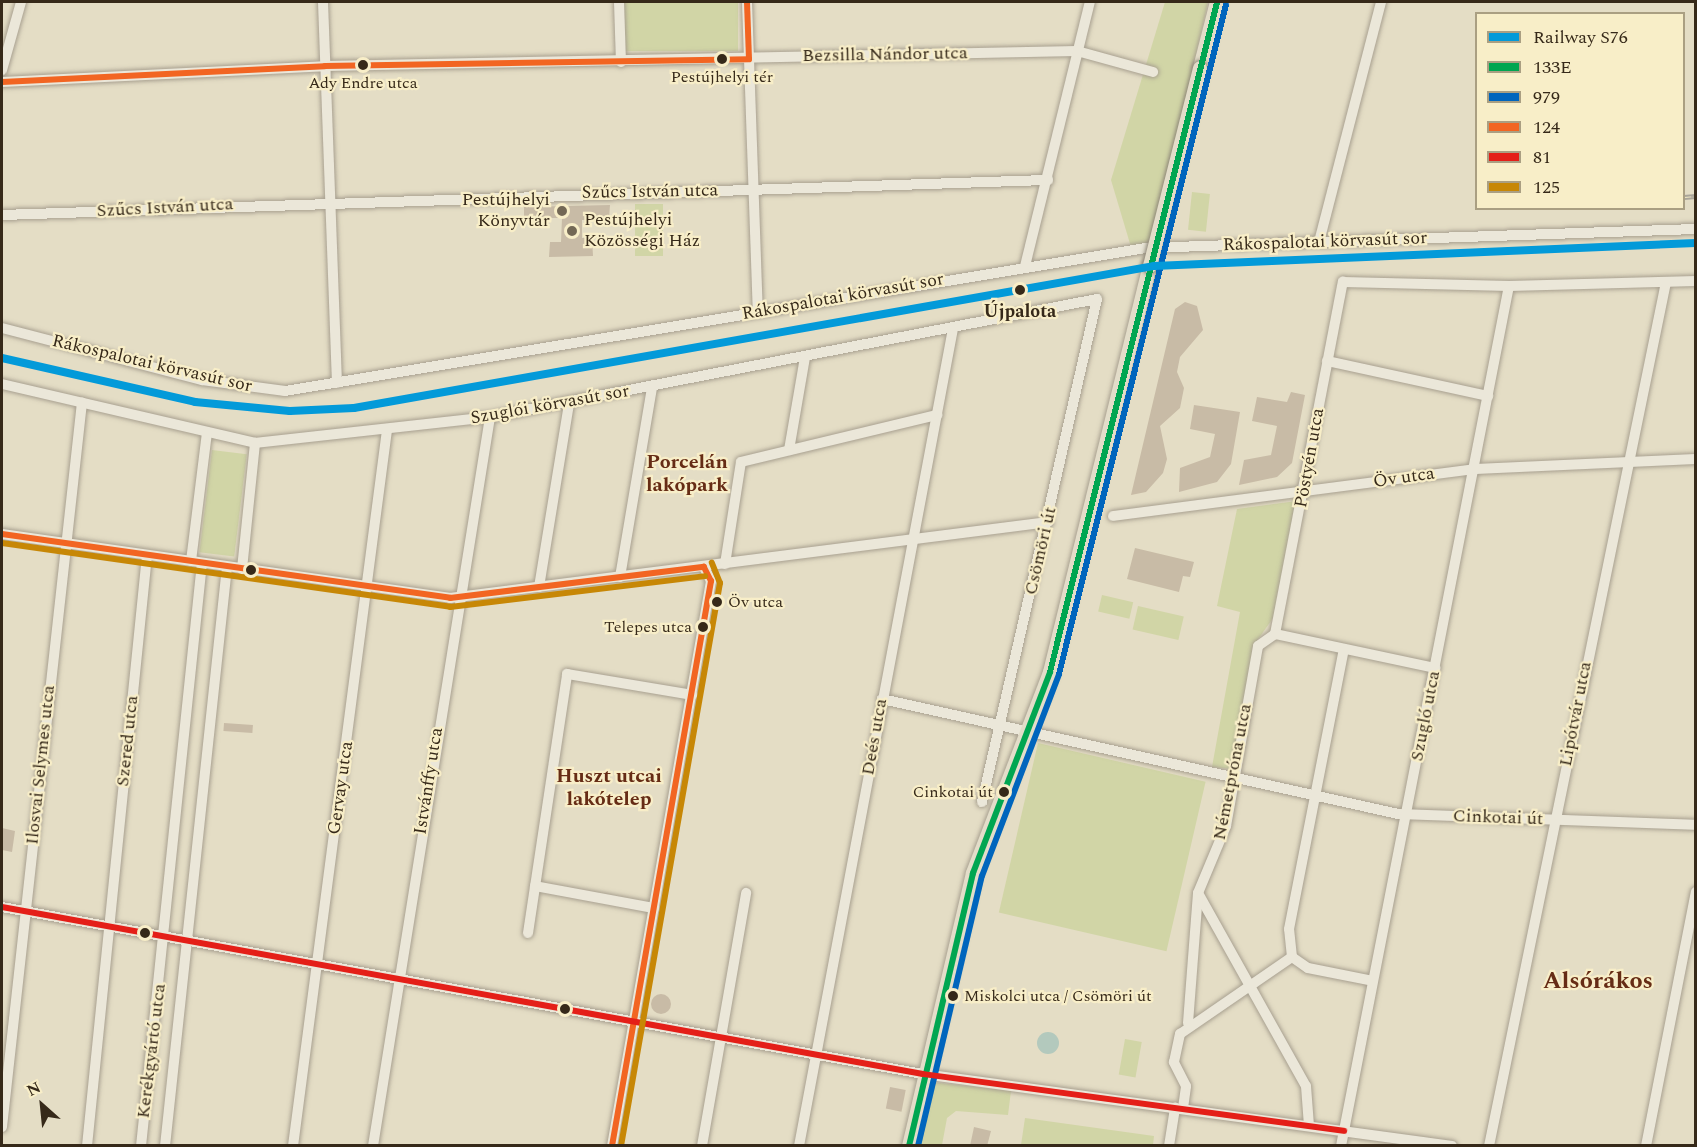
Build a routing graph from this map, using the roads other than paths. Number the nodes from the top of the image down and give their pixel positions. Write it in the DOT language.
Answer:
graph roads {
  1 [pos="21,2"];
  2 [pos="323,2"];
  3 [pos="620,2"];
  4 [pos="747,2"];
  5 [pos="1090,2"];
  6 [pos="1216,2"];
  7 [pos="1381,2"];
  8 [pos="1077,51"];
  9 [pos="749,59"];
  10 [pos="621,62"];
  11 [pos="325,66"];
  12 [pos="2,70"];
  13 [pos="1153,72"];
  14 [pos="2,82"];
  15 [pos="1048,180"];
  16 [pos="755,189"];
  17 [pos="329,200"];
  18 [pos="2,216"];
  19 [pos="1695,229"];
  20 [pos="1319,242"];
  21 [pos="1025,266"];
  22 [pos="1695,281"];
  23 [pos="1666,282"];
  24 [pos="1509,286"];
  25 [pos="1097,299"];
  26 [pos="758,311"];
  27 [pos="2,328"];
  28 [pos="953,328"];
  29 [pos="805,357"];
  30 [pos="1327,361"];
  31 [pos="337,383"];
  32 [pos="2,384"];
  33 [pos="652,387"];
  34 [pos="1488,396"];
  35 [pos="82,402"];
  36 [pos="569,403"];
  37 [pos="937,415"];
  38 [pos="490,417"];
  39 [pos="387,430"];
  40 [pos="207,433"];
  41 [pos="255,443"];
  42 [pos="789,450"];
  43 [pos="1695,459"];
  44 [pos="1626,462"];
  45 [pos="1475,469"];
  46 [pos="1303,492"];
  47 [pos="1113,516"];
  48 [pos="1048,522"];
  49 [pos="2,534"];
  50 [pos="915,540"];
  51 [pos="66,543"];
  52 [pos="147,555"];
  53 [pos="196,562"];
  54 [pos="725,564"];
  55 [pos="227,567"];
  56 [pos="704,567"];
  57 [pos="242,569"];
  58 [pos="620,577"];
  59 [pos="368,587"];
  60 [pos="539,587"];
  61 [pos="460,598"];
  62 [pos="1275,634"];
  63 [pos="1344,649"];
  64 [pos="1435,668"];
  65 [pos="692,695"];
  66 [pos="882,699"];
  67 [pos="1002,724"];
  68 [pos="1028,730"];
  69 [pos="1235,777"];
  70 [pos="1316,796"];
  71 [pos="982,802"];
  72 [pos="1407,815"];
  73 [pos="1555,819"];
  74 [pos="1695,825"];
  75 [pos="535,886"];
  76 [pos="1695,892"];
  77 [pos="746,893"];
  78 [pos="1198,893"];
  79 [pos="2,907"];
  80 [pos="654,908"];
  81 [pos="25,911"];
  82 [pos="1693,920"];
  83 [pos="109,926"];
  84 [pos="528,933"];
  85 [pos="164,935"];
  86 [pos="188,941"];
  87 [pos="1292,957"];
  88 [pos="317,963"];
  89 [pos="399,977"];
  90 [pos="1373,981"];
  91 [pos="1247,986"];
  92 [pos="635,1019"];
  93 [pos="1188,1023"];
  94 [pos="721,1035"];
  95 [pos="816,1053"];
  96 [pos="923,1074"];
  97 [pos="1179,1108"];
  98 [pos="1309,1126"];
  99 [pos="2,1127"];
  100 [pos="1344,1131"];
  101 [pos="87,1146"];
  102 [pos="141,1146"];
  103 [pos="165,1146"];
  104 [pos="293,1146"];
  105 [pos="373,1146"];
  106 [pos="612,1146"];
  107 [pos="702,1146"];
  108 [pos="799,1146"];
  109 [pos="909,1146"];
  110 [pos="1169,1146"];
  111 [pos="1341,1146"];
  112 [pos="1452,1146"];
  113 [pos="1489,1146"];
  114 [pos="1646,1146"];
  1 -- 12 [label="street"];
  2 -- 11 [label="street"];
  3 -- 10 [label="street"];
  4 -- 9 [label="street"];
  5 -- 8 [label="street"];
  6 -- 68 [label="main road, Csömöri út, bridge"];
  7 -- 20 [label="street"];
  8 -- 9 [label="street, Bezsilla Nándor utca"];
  8 -- 13 [label="street, Bezsilla Nándor utca"];
  8 -- 15 [label="street"];
  9 -- 10 [label="street, Bezsilla Nándor utca"];
  9 -- 16 [label="street"];
  10 -- 11 [label="street, Bezsilla Nándor utca"];
  11 -- 14 [label="street, Bezsilla Nándor utca"];
  11 -- 17 [label="street"];
  15 -- 16 [label="street, Szűcs István utca"];
  15 -- 21 [label="street"];
  16 -- 17 [label="street, Szűcs István utca"];
  16 -- 26 [label="street"];
  17 -- 18 [label="street, Szűcs István utca"];
  17 -- 31 [label="street"];
  19 -- 20 [label="street, Rákospalotai körvasút sor"];
  20 -- 21 [label="street, Rákospalotai körvasút sor"];
  21 -- 26 [label="street, Rákospalotai körvasút sor"];
  22 -- 23 [label="street"];
  23 -- 24 [label="street"];
  23 -- 44 [label="street, Lipótvár utca"];
  24 -- 30 [label="street, Pöstyén utca"];
  24 -- 34 [label="street, Szugló utca"];
  25 -- 28 [label="street, Szuglói körvasút sor"];
  25 -- 48 [label="street, Csömöri út"];
  26 -- 31 [label="street, Rákospalotai körvasút sor"];
  27 -- 31 [label="street, Rákospalotai körvasút sor"];
  28 -- 29 [label="street, Szuglói körvasút sor"];
  28 -- 37 [label="street, Deés utca"];
  29 -- 33 [label="street, Szuglói körvasút sor"];
  29 -- 42 [label="street"];
  30 -- 34 [label="street"];
  30 -- 46 [label="street, Pöstyén utca"];
  32 -- 35 [label="street, Szuglói körvasút sor"];
  33 -- 36 [label="street, Szuglói körvasút sor"];
  33 -- 58 [label="street"];
  34 -- 45 [label="street, Szugló utca"];
  35 -- 40 [label="street, Szuglói körvasút sor"];
  35 -- 51 [label="street, Ilosvai Selymes utca"];
  36 -- 38 [label="street, Szuglói körvasút sor"];
  36 -- 60 [label="street"];
  37 -- 42 [label="street"];
  37 -- 50 [label="street, Deés utca"];
  38 -- 39 [label="street, Szuglói körvasút sor"];
  38 -- 61 [label="street, Istvánffy utca"];
  39 -- 41 [label="street, Szuglói körvasút sor"];
  39 -- 59 [label="street, Gervay utca"];
  40 -- 41 [label="street, Szuglói körvasút sor"];
  40 -- 53 [label="street, Kerékgyártó utca"];
  41 -- 57 [label="street"];
  42 -- 54 [label="street"];
  43 -- 44 [label="street, Öv utca"];
  44 -- 45 [label="street, Öv utca"];
  44 -- 73 [label="street, Lipótvár utca"];
  45 -- 46 [label="street, Öv utca"];
  45 -- 64 [label="street, Szugló utca"];
  46 -- 47 [label="street, Öv utca"];
  46 -- 62 [label="street, Pöstyén utca"];
  48 -- 50 [label="street"];
  48 -- 67 [label="street, Csömöri út"];
  49 -- 51 [label="street"];
  50 -- 54 [label="street"];
  50 -- 66 [label="street, Deés utca"];
  51 -- 52 [label="street"];
  51 -- 81 [label="street, Ilosvai Selymes utca"];
  52 -- 53 [label="street"];
  52 -- 83 [label="street, Szered utca"];
  53 -- 55 [label="street"];
  53 -- 85 [label="street, Kerékgyártó utca"];
  54 -- 56 [label="street"];
  55 -- 57 [label="street"];
  55 -- 86 [label="street, Kerékgyártó utca"];
  56 -- 58 [label="street"];
  56 -- 65 [label="street"];
  57 -- 59 [label="street"];
  58 -- 60 [label="street"];
  59 -- 61 [label="street"];
  59 -- 88 [label="street, Gervay utca"];
  60 -- 61 [label="street"];
  61 -- 89 [label="street, Istvánffy utca"];
  62 -- 63 [label="street"];
  62 -- 69 [label="street, Németpróna utca"];
  63 -- 64 [label="street"];
  63 -- 70 [label="street"];
  64 -- 72 [label="street, Szugló utca"];
  65 -- 75 [label="street"];
  65 -- 80 [label="street"];
  66 -- 67 [label="street, Cinkotai út"];
  66 -- 95 [label="street, Deés utca"];
  67 -- 68 [label="street, Cinkotai út"];
  67 -- 71 [label="street, Csömöri út"];
  68 -- 69 [label="street, Cinkotai út"];
  68 -- 96 [label="main road, Csömöri út"];
  69 -- 70 [label="street, Cinkotai út"];
  69 -- 78 [label="street, Németpróna utca"];
  70 -- 72 [label="street, Cinkotai út"];
  70 -- 87 [label="street"];
  72 -- 73 [label="street, Cinkotai út"];
  72 -- 90 [label="street, Szugló utca"];
  73 -- 74 [label="street, Cinkotai út"];
  73 -- 113 [label="street, Lipótvár utca"];
  75 -- 80 [label="street"];
  75 -- 84 [label="street"];
  76 -- 82 [label="street"];
  77 -- 94 [label="street"];
  78 -- 91 [label="street"];
  78 -- 93 [label="street, Németpróna utca"];
  79 -- 81 [label="street"];
  80 -- 92 [label="street"];
  81 -- 83 [label="street"];
  81 -- 99 [label="street, Ilosvai Selymes utca"];
  82 -- 114 [label="street"];
  83 -- 85 [label="street"];
  83 -- 101 [label="street, Szered utca"];
  85 -- 86 [label="street"];
  85 -- 102 [label="street, Kerékgyártó utca"];
  86 -- 88 [label="street"];
  86 -- 103 [label="street, Kerékgyártó utca"];
  87 -- 90 [label="street"];
  87 -- 91 [label="street"];
  88 -- 89 [label="street"];
  88 -- 104 [label="street, Gervay utca"];
  89 -- 92 [label="street"];
  89 -- 105 [label="street, Istvánffy utca"];
  90 -- 100 [label="street, Szugló utca"];
  91 -- 93 [label="street"];
  91 -- 98 [label="street"];
  92 -- 94 [label="street"];
  92 -- 106 [label="street"];
  93 -- 97 [label="street"];
  94 -- 95 [label="street"];
  94 -- 107 [label="street"];
  95 -- 96 [label="street"];
  95 -- 108 [label="street, Deés utca"];
  96 -- 97 [label="street"];
  96 -- 109 [label="main road, Csömöri út"];
  97 -- 98 [label="street"];
  97 -- 110 [label="street"];
  98 -- 100 [label="street"];
  100 -- 111 [label="street, Szugló utca"];
  100 -- 112 [label="street"];
}
